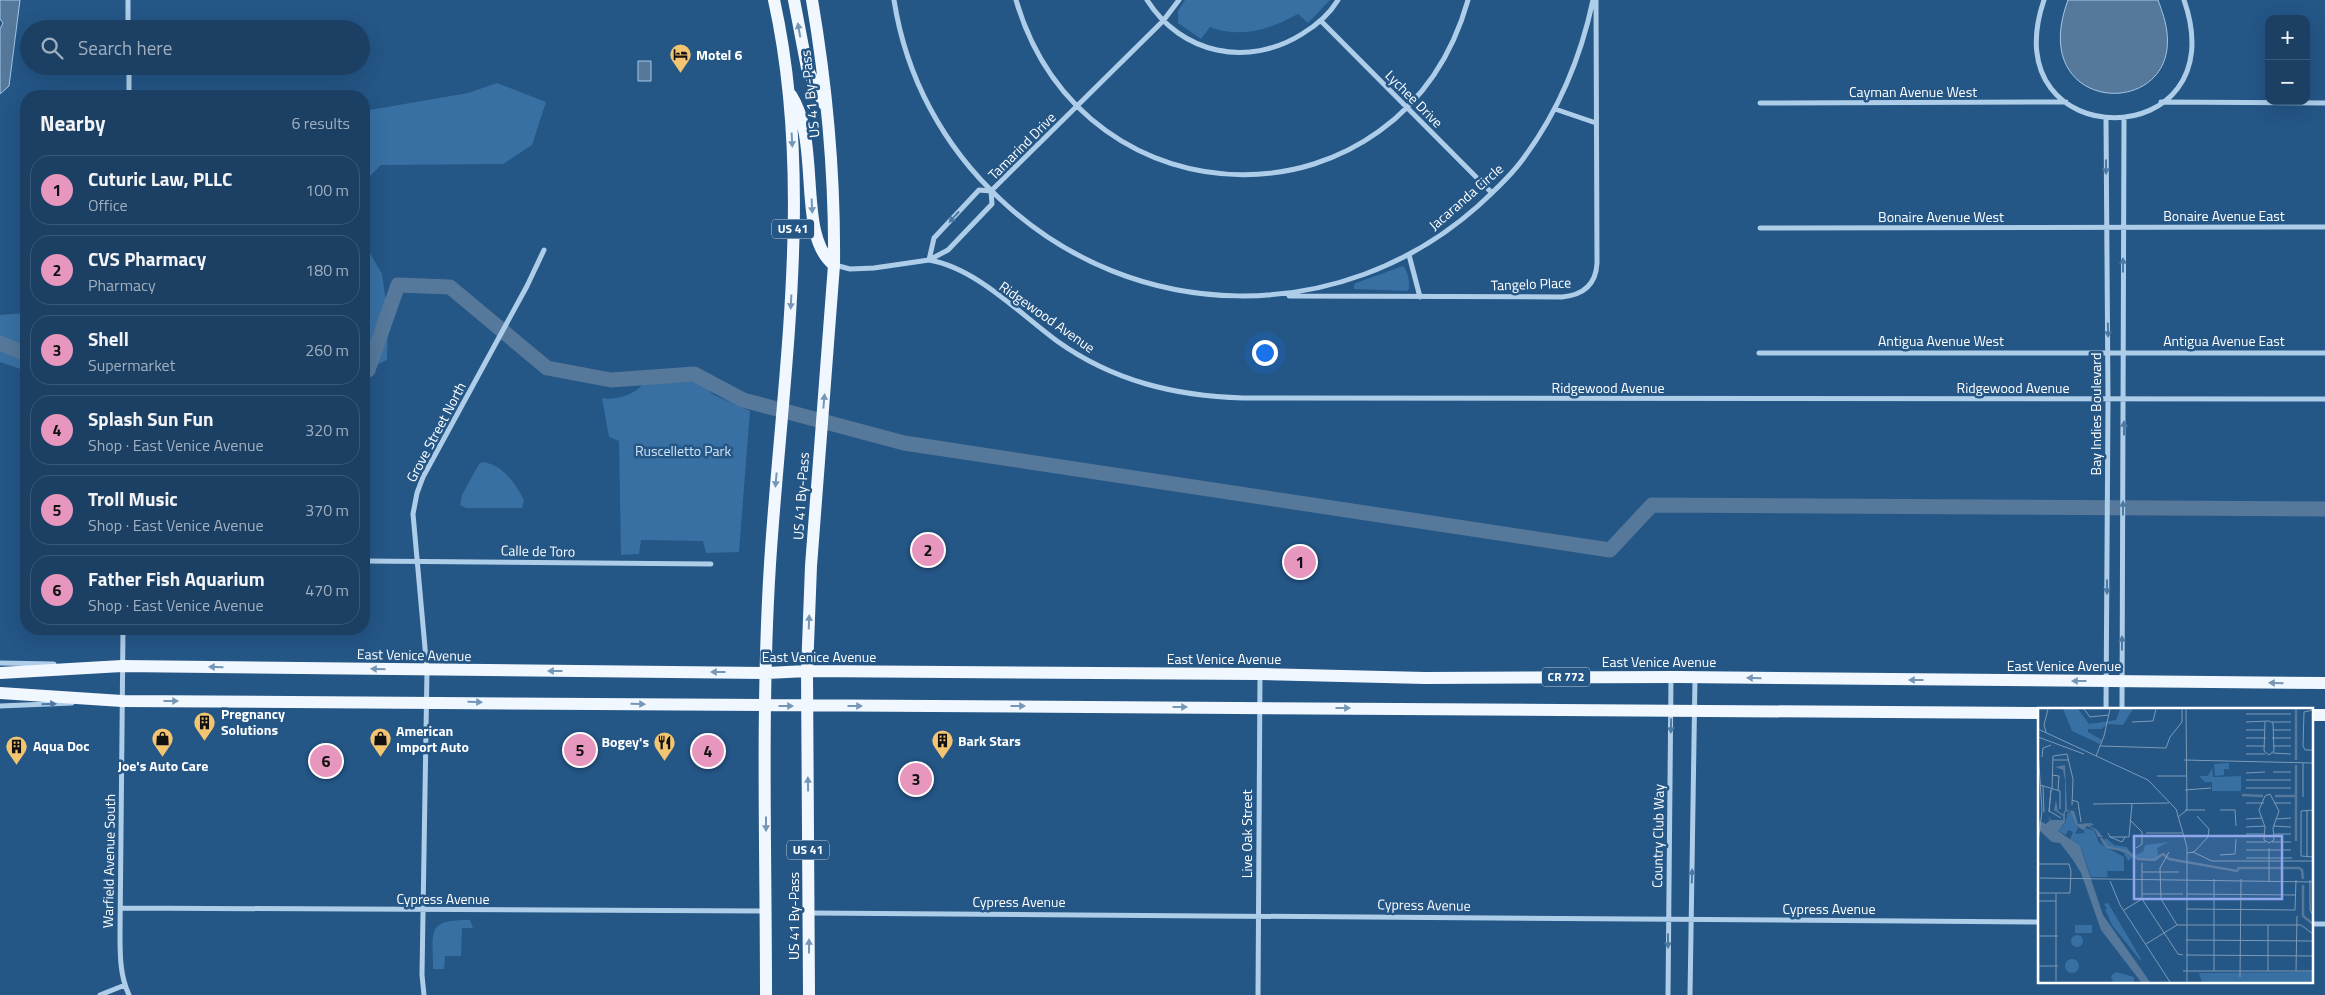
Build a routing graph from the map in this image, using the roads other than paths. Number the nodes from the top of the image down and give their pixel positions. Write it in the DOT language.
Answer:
graph roads {
  1 [pos="128,0"];
  2 [pos="774,0"];
  3 [pos="794,0"];
  4 [pos="812,0"];
  5 [pos="894,0"];
  6 [pos="1016,0"];
  7 [pos="1147,0"];
  8 [pos="1179,0"];
  9 [pos="1338,0"];
  10 [pos="1468,0"];
  11 [pos="1594,0"];
  12 [pos="2044,0"];
  13 [pos="2184,0"];
  14 [pos="128,20"];
  15 [pos="1163,21"];
  16 [pos="1321,21"];
  17 [pos="129,75"];
  18 [pos="129,90"];
  19 [pos="788,91"];
  20 [pos="2066,102"];
  21 [pos="2162,102"];
  22 [pos="1760,103"];
  23 [pos="2325,103"];
  24 [pos="1077,106"];
  25 [pos="1406,107"];
  26 [pos="827,108"];
  27 [pos="1555,109"];
  28 [pos="2106,119"];
  29 [pos="2124,119"];
  30 [pos="1596,123"];
  31 [pos="992,191"];
  32 [pos="1492,193"];
  33 [pos="2325,227"];
  34 [pos="1760,228"];
  35 [pos="2106,228"];
  36 [pos="2123,228"];
  37 [pos="544,250"];
  38 [pos="1409,256"];
  39 [pos="929,260"];
  40 [pos="834,265"];
  41 [pos="1273,296"];
  42 [pos="1420,297"];
  43 [pos="1759,353"];
  44 [pos="2108,353"];
  45 [pos="2123,353"];
  46 [pos="2325,353"];
  47 [pos="2108,399"];
  48 [pos="2124,399"];
  49 [pos="2325,399"];
  50 [pos="370,561"];
  51 [pos="419,561"];
  52 [pos="712,564"];
  53 [pos="123,635"];
  54 [pos="0,662"];
  55 [pos="122,666"];
  56 [pos="427,670"];
  57 [pos="807,671"];
  58 [pos="0,673"];
  59 [pos="767,673"];
  60 [pos="1260,674"];
  61 [pos="1671,677"];
  62 [pos="1695,677"];
  63 [pos="2106,681"];
  64 [pos="2122,681"];
  65 [pos="2325,683"];
  66 [pos="0,693"];
  67 [pos="122,701"];
  68 [pos="427,702"];
  69 [pos="0,706"];
  70 [pos="766,706"];
  71 [pos="806,706"];
  72 [pos="1259,707"];
  73 [pos="2106,708"];
  74 [pos="2122,708"];
  75 [pos="1671,710"];
  76 [pos="1695,710"];
  77 [pos="2038,713"];
  78 [pos="2312,715"];
  79 [pos="2325,715"];
  80 [pos="120,908"];
  81 [pos="424,910"];
  82 [pos="766,911"];
  83 [pos="810,913"];
  84 [pos="1259,915"];
  85 [pos="1668,919"];
  86 [pos="1691,919"];
  87 [pos="2038,922"];
  88 [pos="2312,924"];
  89 [pos="2325,924"];
  90 [pos="124,985"];
  91 [pos="100,995"];
  92 [pos="129,995"];
  93 [pos="424,995"];
  94 [pos="766,995"];
  95 [pos="809,995"];
  96 [pos="1258,995"];
  97 [pos="1668,995"];
  98 [pos="1690,995"];
  1 -- 14 [label="street"];
  2 -- 19 [label="main road, US 41 By-Pass / US 41"];
  26 -- 3 [label="main road, one-way"];
  4 -- 26 [label="main road, US 41 By-Pass / US 41"];
  5 -- 31 [label="street, Jacaranda Circle"];
  6 -- 24 [label="street"];
  7 -- 15 [label="street"];
  8 -- 15 [label="street, Tamarind Drive"];
  9 -- 16 [label="street"];
  10 -- 25 [label="street"];
  11 -- 27 [label="street, Jacaranda Circle"];
  11 -- 30 [label="street, Tangelo Place"];
  12 -- 20 [label="street"];
  13 -- 21 [label="street"];
  15 -- 16 [label="street"];
  15 -- 24 [label="street, Tamarind Drive"];
  16 -- 25 [label="street, Lychee Drive"];
  17 -- 18 [label="street"];
  19 -- 40 [label="main road, one-way"];
  19 -- 59 [label="main road, US 41 By-Pass / US 41, one-way"];
  20 -- 22 [label="street, Cayman Avenue West"];
  20 -- 28 [label="street"];
  21 -- 23 [label="street"];
  21 -- 29 [label="street"];
  24 -- 25 [label="street"];
  24 -- 31 [label="street, Tamarind Drive"];
  25 -- 32 [label="street, Lychee Drive"];
  26 -- 40 [label="main road, US 41 By-Pass / US 41"];
  27 -- 30 [label="street"];
  27 -- 32 [label="street, Jacaranda Circle"];
  28 -- 29 [label="street"];
  28 -- 35 [label="street, Bay Indies Boulevard, one-way"];
  29 -- 36 [label="street, Bay Indies Boulevard"];
  30 -- 42 [label="street, Tangelo Place"];
  31 -- 39 [label="street, Tamarind Drive"];
  31 -- 39 [label="street, one-way"];
  31 -- 41 [label="street, Jacaranda Circle"];
  32 -- 38 [label="street, Jacaranda Circle"];
  33 -- 36 [label="street, Bonaire Avenue East"];
  34 -- 35 [label="street, Bonaire Avenue West"];
  35 -- 36 [label="street, Bonaire Avenue West"];
  35 -- 44 [label="street, Bay Indies Boulevard, one-way"];
  45 -- 36 [label="street, Bay Indies Boulevard, one-way"];
  37 -- 51 [label="street, Grove Street North"];
  38 -- 41 [label="street, Jacaranda Circle"];
  38 -- 42 [label="street"];
  39 -- 40 [label="street, Tamarind Drive"];
  39 -- 47 [label="street, Ridgewood Avenue"];
  57 -- 40 [label="main road, US 41 By-Pass / US 41, one-way"];
  41 -- 42 [label="street, Tangelo Place"];
  43 -- 44 [label="street, Antigua Avenue West"];
  44 -- 45 [label="street, Antigua Avenue West"];
  44 -- 47 [label="street, Bay Indies Boulevard"];
  45 -- 46 [label="street, Antigua Avenue East"];
  45 -- 48 [label="street, Bay Indies Boulevard"];
  47 -- 48 [label="street, Ridgewood Avenue"];
  47 -- 63 [label="street, Bay Indies Boulevard, one-way"];
  48 -- 49 [label="street, Ridgewood Avenue"];
  64 -- 48 [label="street, Bay Indies Boulevard, one-way"];
  50 -- 51 [label="street, Calle de Toro"];
  51 -- 52 [label="street, Calle de Toro"];
  51 -- 56 [label="street, Grove Street North"];
  53 -- 55 [label="street, Warfield Avenue South"];
  54 -- 55 [label="street, East Venice Avenue"];
  56 -- 55 [label="main road, East Venice Avenue, one-way"];
  55 -- 58 [label="main road, East Venice Avenue"];
  55 -- 67 [label="street, Warfield Avenue South"];
  59 -- 56 [label="main road, East Venice Avenue, one-way"];
  56 -- 68 [label="street, Grove Street North"];
  57 -- 59 [label="main road, East Venice Avenue / CR 772"];
  57 -- 60 [label="main road, East Venice Avenue / CR 772"];
  57 -- 71 [label="main road, US 41 By-Pass / US 41"];
  59 -- 70 [label="main road, US 41 By-Pass / US 41"];
  60 -- 61 [label="main road, East Venice Avenue / CR 772"];
  60 -- 72 [label="street, Live Oak Street"];
  61 -- 62 [label="main road, East Venice Avenue / CR 772"];
  61 -- 75 [label="street, Country Club Way"];
  63 -- 62 [label="main road, East Venice Avenue / CR 772, one-way"];
  62 -- 76 [label="street"];
  63 -- 64 [label="main road, East Venice Avenue / CR 772"];
  63 -- 73 [label="street, Bay Indies Boulevard"];
  65 -- 64 [label="main road, East Venice Avenue / CR 772, one-way"];
  64 -- 74 [label="street, Bay Indies Boulevard"];
  66 -- 67 [label="main road"];
  67 -- 68 [label="main road, one-way"];
  69 -- 67 [label="street, one-way"];
  67 -- 80 [label="street, Warfield Avenue South"];
  68 -- 70 [label="main road, one-way"];
  68 -- 81 [label="street, Grove Street North"];
  70 -- 71 [label="main road, one-way"];
  70 -- 82 [label="main road, US 41 By-Pass / US 41, one-way"];
  71 -- 72 [label="main road, one-way"];
  83 -- 71 [label="main road, US 41 By-Pass / US 41, one-way"];
  72 -- 75 [label="main road, one-way"];
  72 -- 84 [label="street, Live Oak Street"];
  75 -- 76 [label="main road"];
  75 -- 85 [label="street, Country Club Way, one-way"];
  76 -- 77 [label="main road"];
  86 -- 76 [label="street, one-way"];
  78 -- 79 [label="main road"];
  80 -- 81 [label="street, Cypress Avenue"];
  80 -- 90 [label="street, Warfield Avenue South"];
  81 -- 82 [label="street, Cypress Avenue"];
  81 -- 93 [label="street, Grove Street North"];
  82 -- 94 [label="main road, US 41 By-Pass / US 41"];
  83 -- 84 [label="street, Cypress Avenue"];
  95 -- 83 [label="main road, US 41 By-Pass / US 41, one-way"];
  84 -- 85 [label="street, Cypress Avenue"];
  84 -- 96 [label="street, Live Oak Street"];
  85 -- 86 [label="street, Cypress Avenue"];
  85 -- 97 [label="street, Country Club Way, one-way"];
  86 -- 87 [label="street, Cypress Avenue"];
  86 -- 98 [label="street"];
  88 -- 89 [label="street"];
  90 -- 91 [label="street"];
  90 -- 92 [label="street, Warfield Avenue South"];
}
